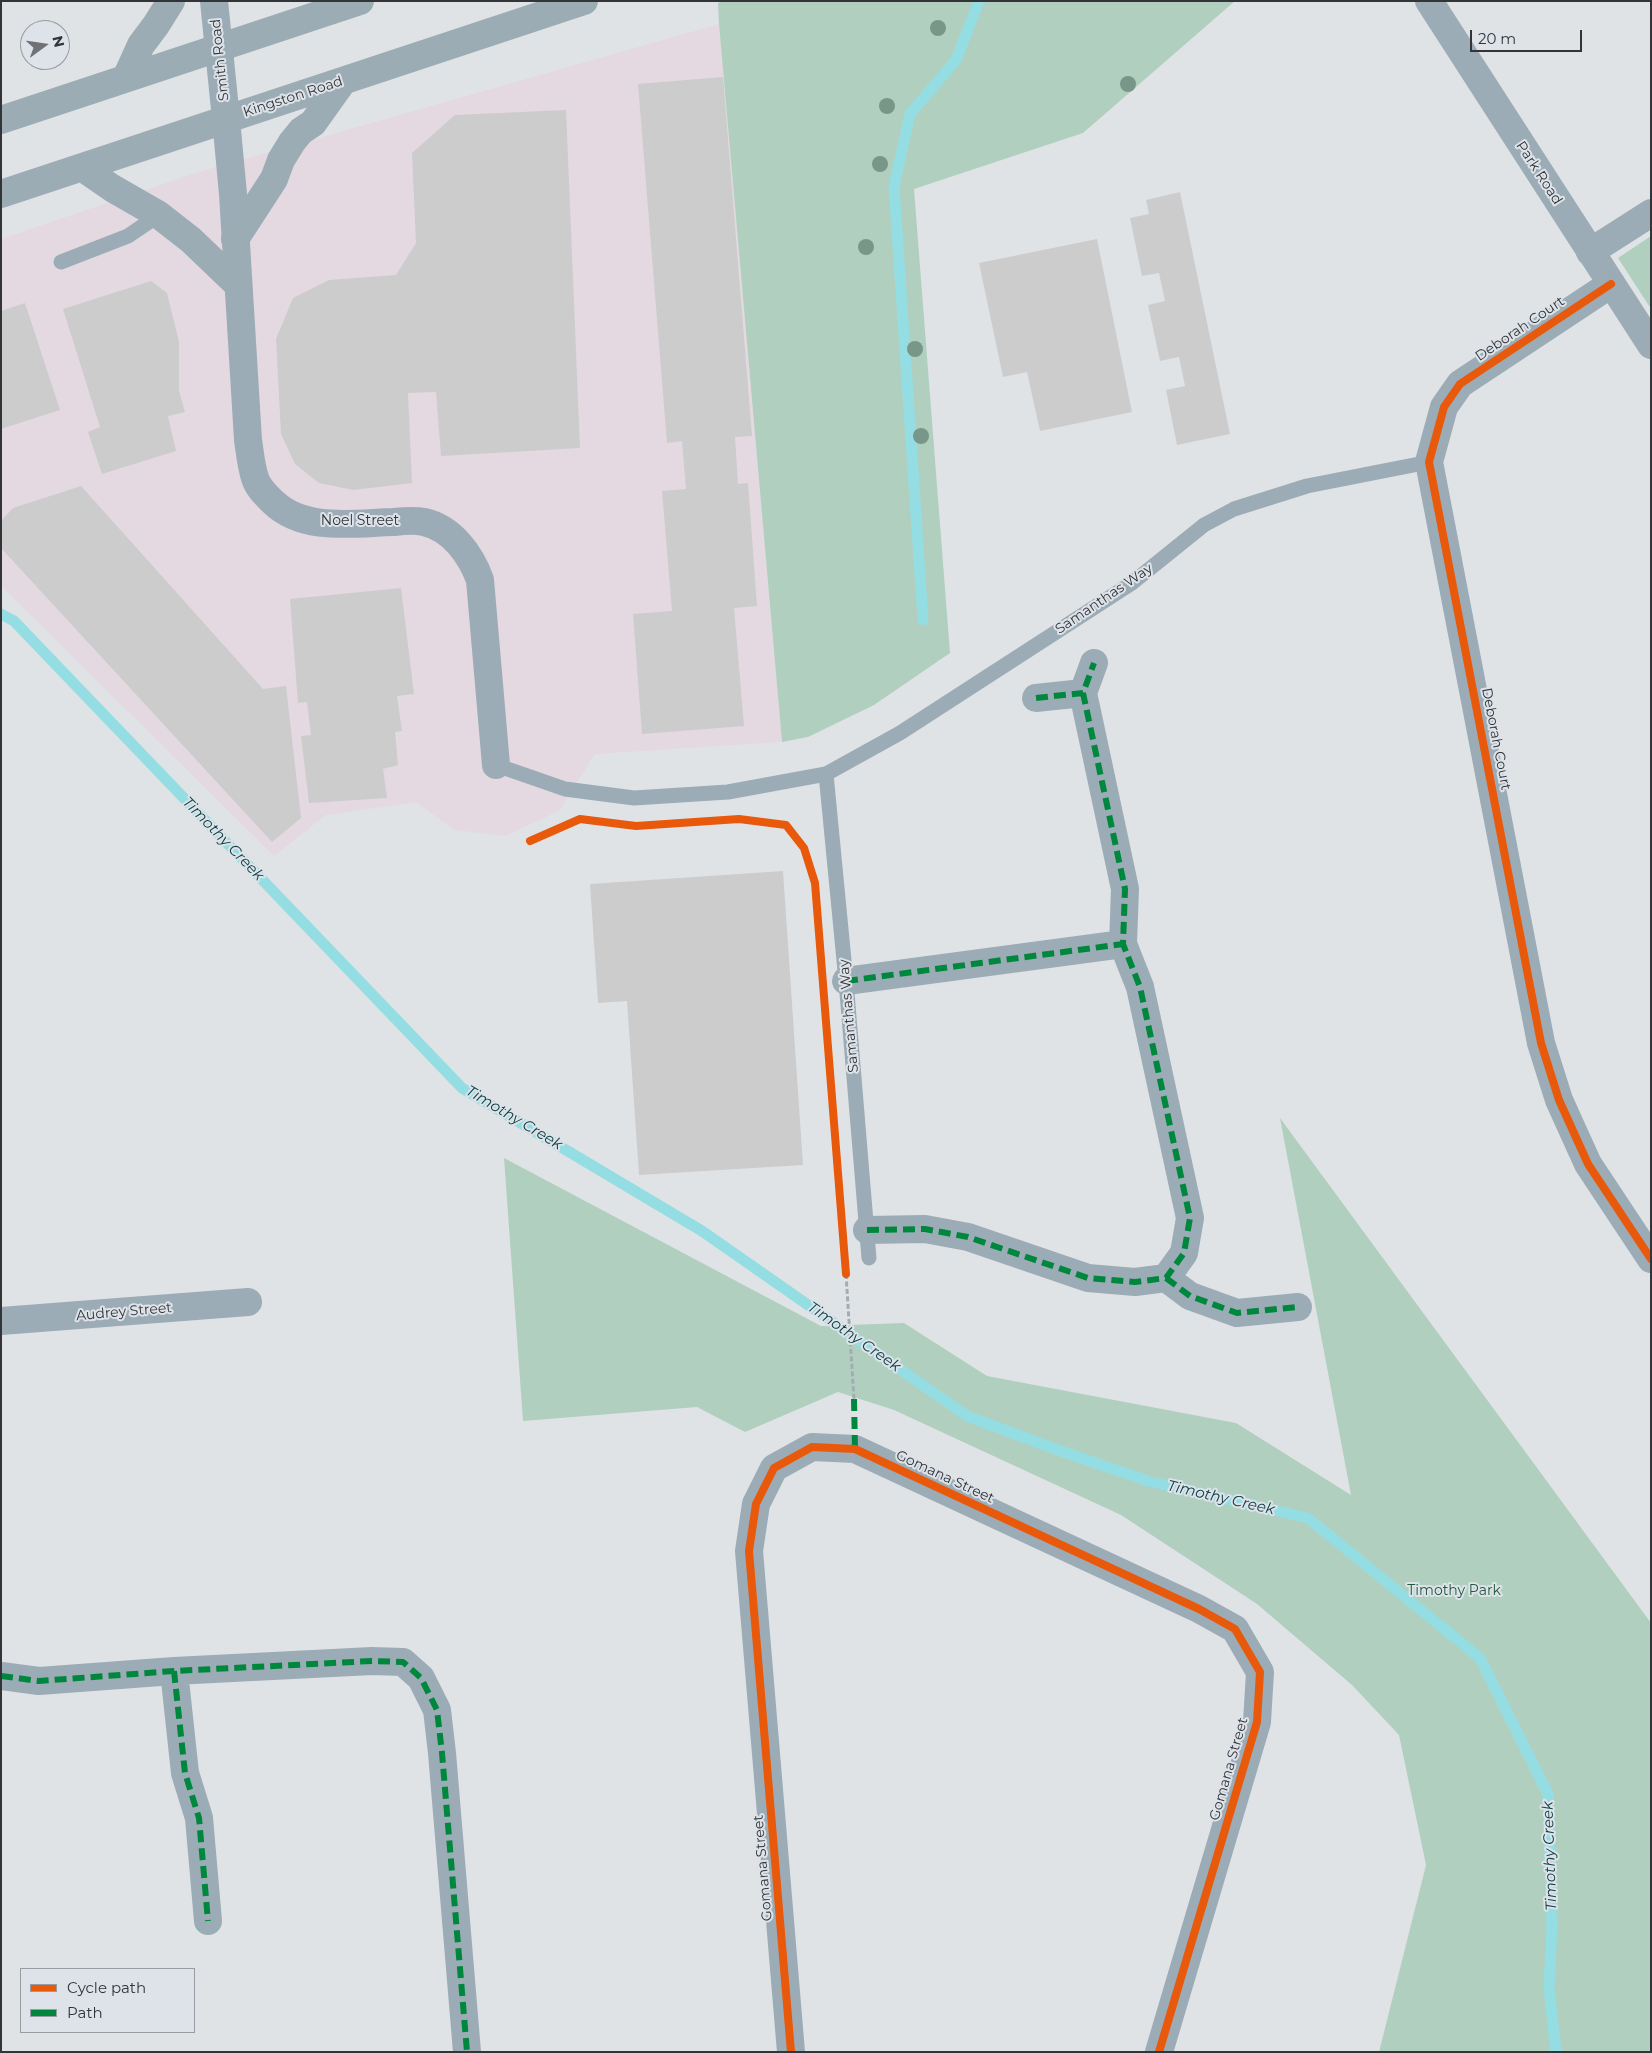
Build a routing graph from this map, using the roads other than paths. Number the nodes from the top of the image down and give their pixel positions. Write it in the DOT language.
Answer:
graph roads {
  1 [pos="171,1"];
  2 [pos="214,1"];
  3 [pos="584,1"];
  4 [pos="1429,1"];
  5 [pos="338,4"];
  6 [pos="218,48"];
  7 [pos="126,78"];
  8 [pos="343,81"];
  9 [pos="226,119"];
  10 [pos="1,120"];
  11 [pos="84,168"];
  12 [pos="1,194"];
  13 [pos="1651,213"];
  14 [pos="159,215"];
  15 [pos="235,239"];
  16 [pos="1590,252"];
  17 [pos="61,262"];
  18 [pos="1611,284"];
  19 [pos="238,285"];
  20 [pos="1651,345"];
  21 [pos="1429,462"];
  22 [pos="1094,663"];
  23 [pos="1083,693"];
  24 [pos="1036,698"];
  25 [pos="496,765"];
  26 [pos="826,774"];
  27 [pos="1123,944"];
  28 [pos="846,981"];
  29 [pos="867,1230"];
  30 [pos="869,1258"];
  31 [pos="1651,1259"];
  32 [pos="1166,1278"];
  33 [pos="248,1302"];
  34 [pos="1298,1307"];
  35 [pos="1,1321"];
  36 [pos="174,1671"];
  37 [pos="1,1676"];
  38 [pos="208,1921"];
  39 [pos="467,2052"];
  40 [pos="791,2052"];
  41 [pos="1159,2052"];
  1 -- 7 [label="main road"];
  2 -- 6 [label="street, Smith Road"];
  3 -- 8 [label="main road, Kingston Road"];
  4 -- 16 [label="street, Park Road"];
  5 -- 6 [label="main road"];
  6 -- 7 [label="main road"];
  6 -- 9 [label="street, Smith Road"];
  7 -- 10 [label="main road"];
  8 -- 9 [label="main road, Kingston Road"];
  8 -- 15 [label="main road"];
  9 -- 11 [label="main road, Kingston Road"];
  9 -- 15 [label="street, Noel Street"];
  11 -- 12 [label="main road, Kingston Road"];
  11 -- 14 [label="main road"];
  13 -- 16 [label="street"];
  14 -- 17 [label="lane"];
  14 -- 19 [label="main road"];
  15 -- 19 [label="street, Noel Street"];
  16 -- 18 [label="street, Park Road"];
  18 -- 20 [label="street, Park Road"];
  18 -- 21 [label="street, Deborah Court"];
  19 -- 25 [label="street, Noel Street"];
  21 -- 26 [label="lane, Samanthas Way"];
  21 -- 31 [label="street, Deborah Court"];
  22 -- 23 [label="street"];
  23 -- 24 [label="street"];
  23 -- 27 [label="street"];
  25 -- 26 [label="lane, Samanthas Way"];
  26 -- 28 [label="lane, Samanthas Way"];
  27 -- 28 [label="street"];
  27 -- 32 [label="street"];
  28 -- 29 [label="lane, Samanthas Way"];
  29 -- 30 [label="lane, Samanthas Way"];
  29 -- 32 [label="street"];
  32 -- 34 [label="street"];
  33 -- 35 [label="street, Audrey Street"];
  36 -- 37 [label="street"];
  36 -- 38 [label="street"];
  36 -- 39 [label="street"];
  40 -- 41 [label="street, Gomana Street"];
}
